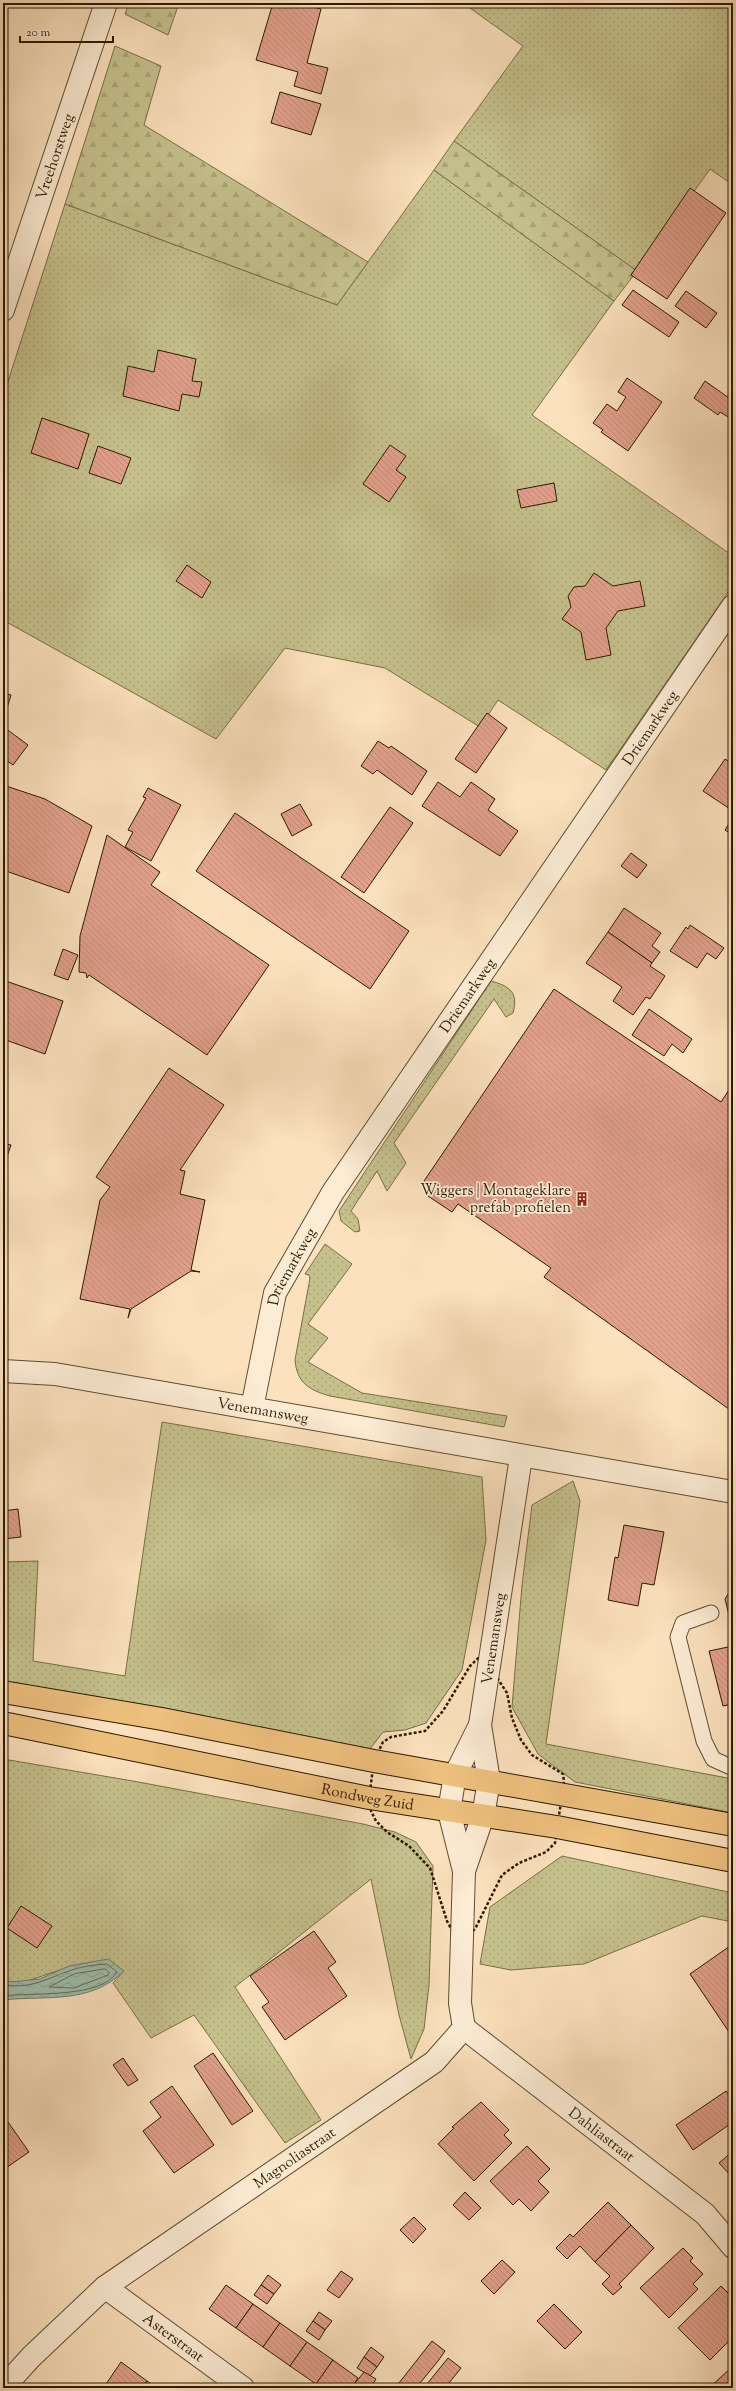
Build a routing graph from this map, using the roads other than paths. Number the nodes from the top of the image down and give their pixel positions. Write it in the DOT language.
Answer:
graph roads {
  1 [pos="106,3"];
  2 [pos="3,310"];
  3 [pos="733,606"];
  4 [pos="3,1372"];
  5 [pos="252,1408"];
  6 [pos="521,1457"];
  7 [pos="733,1492"];
  8 [pos="711,1613"];
  9 [pos="3,1692"];
  10 [pos="3,1723"];
  11 [pos="480,1725"];
  12 [pos="733,1768"];
  13 [pos="455,1775"];
  14 [pos="489,1781"];
  15 [pos="449,1811"];
  16 [pos="483,1816"];
  17 [pos="733,1825"];
  18 [pos="733,1861"];
  19 [pos="464,1871"];
  20 [pos="464,2028"];
  21 [pos="733,2247"];
  22 [pos="105,2287"];
  23 [pos="3,2388"];
  24 [pos="243,2388"];
  1 -- 2 [label="street, Vreehorstweg"];
  3 -- 5 [label="street, Driemarkweg"];
  4 -- 5 [label="street, Venemansweg"];
  5 -- 6 [label="street, Venemansweg"];
  6 -- 7 [label="street, Venemansweg"];
  6 -- 11 [label="street, Venemansweg"];
  8 -- 12 [label="lane"];
  9 -- 13 [label="main road"];
  10 -- 15 [label="main road, Rondweg Zuid"];
  11 -- 13 [label="street, Venemansweg"];
  11 -- 14 [label="street, Venemansweg"];
  13 -- 14 [label="main road"];
  13 -- 15 [label="street, Venemansweg"];
  14 -- 16 [label="street, Venemansweg"];
  14 -- 17 [label="main road"];
  15 -- 16 [label="main road, Rondweg Zuid"];
  15 -- 19 [label="street"];
  16 -- 18 [label="main road, Rondweg Zuid"];
  16 -- 19 [label="street"];
  19 -- 20 [label="street"];
  20 -- 21 [label="street, Dahliastraat"];
  20 -- 22 [label="street, Magnoliastraat"];
  22 -- 23 [label="street, Magnoliastraat"];
  22 -- 24 [label="street, Asterstraat"];
}
